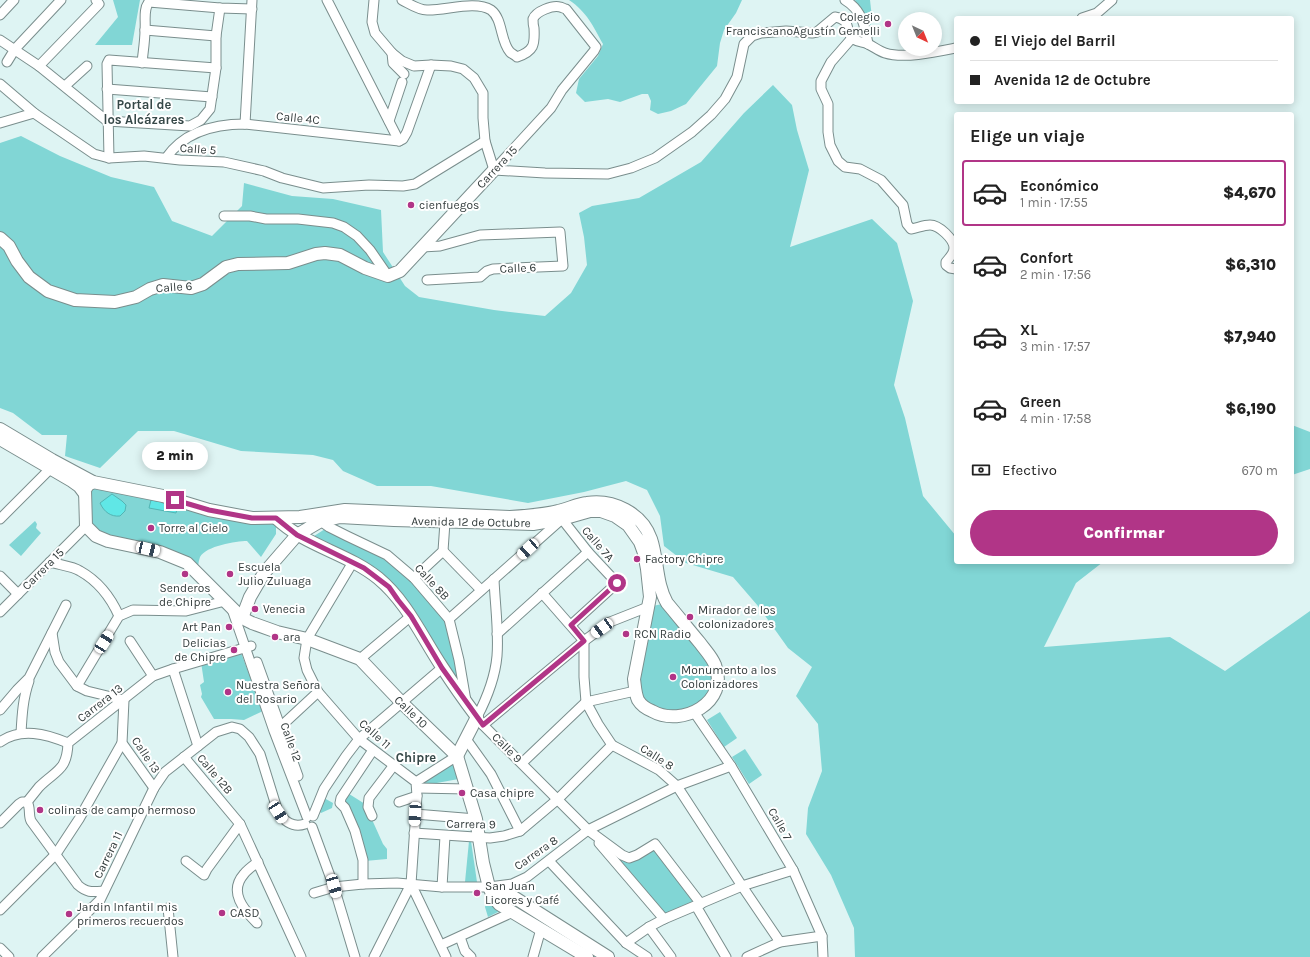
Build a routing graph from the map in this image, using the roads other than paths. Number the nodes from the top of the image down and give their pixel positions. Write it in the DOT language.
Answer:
graph roads {
  1 [pos="14,0"];
  2 [pos="61,0"];
  3 [pos="327,0"];
  4 [pos="374,0"];
  5 [pos="402,0"];
  6 [pos="845,0"];
  7 [pos="1112,0"];
  8 [pos="98,2"];
  9 [pos="183,2"];
  10 [pos="479,3"];
  11 [pos="252,4"];
  12 [pos="220,8"];
  13 [pos="0,15"];
  14 [pos="1088,16"];
  15 [pos="145,30"];
  16 [pos="216,36"];
  17 [pos="852,38"];
  18 [pos="0,40"];
  19 [pos="868,44"];
  20 [pos="954,48"];
  21 [pos="16,49"];
  22 [pos="392,53"];
  23 [pos="8,62"];
  24 [pos="142,63"];
  25 [pos="431,65"];
  26 [pos="39,66"];
  27 [pos="87,66"];
  28 [pos="216,68"];
  29 [pos="0,84"];
  30 [pos="65,86"];
  31 [pos="107,89"];
  32 [pos="212,97"];
  33 [pos="34,113"];
  34 [pos="107,121"];
  35 [pos="389,121"];
  36 [pos="0,123"];
  37 [pos="245,124"];
  38 [pos="399,140"];
  39 [pos="484,141"];
  40 [pos="109,158"];
  41 [pos="166,158"];
  42 [pos="494,170"];
  43 [pos="224,216"];
  44 [pos="0,238"];
  45 [pos="422,247"];
  46 [pos="954,248"];
  47 [pos="954,248"];
  48 [pos="954,268"];
  49 [pos="388,276"];
  50 [pos="427,280"];
  51 [pos="0,432"];
  52 [pos="50,469"];
  53 [pos="93,482"];
  54 [pos="85,494"];
  55 [pos="560,515"];
  56 [pos="276,518"];
  57 [pos="0,519"];
  58 [pos="322,522"];
  59 [pos="445,522"];
  60 [pos="86,526"];
  61 [pos="297,535"];
  62 [pos="443,551"];
  63 [pos="588,552"];
  64 [pos="50,562"];
  65 [pos="353,562"];
  66 [pos="0,576"];
  67 [pos="414,578"];
  68 [pos="494,579"];
  69 [pos="482,590"];
  70 [pos="542,593"];
  71 [pos="18,594"];
  72 [pos="250,597"];
  73 [pos="228,604"];
  74 [pos="66,605"];
  75 [pos="648,607"];
  76 [pos="0,612"];
  77 [pos="119,616"];
  78 [pos="411,616"];
  79 [pos="242,618"];
  80 [pos="449,619"];
  81 [pos="571,625"];
  82 [pos="52,633"];
  83 [pos="497,634"];
  84 [pos="307,639"];
  85 [pos="130,641"];
  86 [pos="584,641"];
  87 [pos="248,647"];
  88 [pos="360,660"];
  89 [pos="442,668"];
  90 [pos="173,669"];
  91 [pos="153,676"];
  92 [pos="29,678"];
  93 [pos="77,686"];
  94 [pos="636,691"];
  95 [pos="318,692"];
  96 [pos="124,700"];
  97 [pos="586,702"];
  98 [pos="402,703"];
  99 [pos="467,703"];
  100 [pos="0,710"];
  101 [pos="694,712"];
  102 [pos="480,721"];
  103 [pos="277,729"];
  104 [pos="22,733"];
  105 [pos="360,739"];
  106 [pos="466,739"];
  107 [pos="0,742"];
  108 [pos="68,743"];
  109 [pos="122,743"];
  110 [pos="612,745"];
  111 [pos="198,746"];
  112 [pos="372,750"];
  113 [pos="184,756"];
  114 [pos="457,756"];
  115 [pos="522,763"];
  116 [pos="394,765"];
  117 [pos="731,766"];
  118 [pos="676,786"];
  119 [pos="154,788"];
  120 [pos="467,788"];
  121 [pos="416,789"];
  122 [pos="558,798"];
  123 [pos="27,802"];
  124 [pos="399,802"];
  125 [pos="415,814"];
  126 [pos="372,816"];
  127 [pos="476,819"];
  128 [pos="309,820"];
  129 [pos="0,823"];
  130 [pos="240,824"];
  131 [pos="588,830"];
  132 [pos="520,831"];
  133 [pos="414,833"];
  134 [pos="445,836"];
  135 [pos="479,838"];
  136 [pos="56,854"];
  137 [pos="186,860"];
  138 [pos="549,861"];
  139 [pos="258,862"];
  140 [pos="793,870"];
  141 [pos="363,884"];
  142 [pos="411,884"];
  143 [pos="334,886"];
  144 [pos="742,886"];
  145 [pos="442,887"];
  146 [pos="489,887"];
  147 [pos="104,890"];
  148 [pos="314,894"];
  149 [pos="698,905"];
  150 [pos="168,908"];
  151 [pos="0,910"];
  152 [pos="513,912"];
  153 [pos="664,919"];
  154 [pos="257,923"];
  155 [pos="649,927"];
  156 [pos="541,929"];
  157 [pos="822,936"];
  158 [pos="460,937"];
  159 [pos="780,942"];
  160 [pos="626,943"];
  161 [pos="441,945"];
  162 [pos="0,948"];
  163 [pos="9,957"];
  164 [pos="42,957"];
  165 [pos="173,957"];
  166 [pos="301,957"];
  167 [pos="355,957"];
  168 [pos="374,957"];
  169 [pos="446,957"];
  170 [pos="471,957"];
  171 [pos="533,957"];
  172 [pos="587,957"];
  173 [pos="608,957"];
  174 [pos="647,957"];
  175 [pos="671,957"];
  176 [pos="726,957"];
  177 [pos="747,957"];
  178 [pos="823,957"];
  1 -- 13 [label="street"];
  2 -- 21 [label="street"];
  3 -- 35 [label="street"];
  4 -- 22 [label="street"];
  5 -- 10 [label="street"];
  6 -- 19 [label="street"];
  7 -- 14 [label="street"];
  8 -- 26 [label="street"];
  9 -- 12 [label="street"];
  9 -- 15 [label="street"];
  10 -- 42 [label="street, Carrera 15"];
  11 -- 12 [label="street"];
  11 -- 37 [label="street"];
  12 -- 16 [label="street"];
  15 -- 16 [label="street"];
  15 -- 24 [label="street"];
  16 -- 28 [label="street"];
  17 -- 19 [label="street"];
  17 -- 42 [label="street"];
  17 -- 46 [label="street"];
  18 -- 21 [label="street"];
  19 -- 20 [label="street"];
  21 -- 23 [label="street"];
  21 -- 26 [label="street"];
  22 -- 25 [label="street"];
  22 -- 35 [label="street"];
  24 -- 28 [label="street"];
  24 -- 31 [label="street"];
  25 -- 38 [label="street"];
  25 -- 39 [label="street"];
  26 -- 30 [label="street"];
  27 -- 30 [label="street"];
  28 -- 32 [label="street"];
  29 -- 33 [label="street, Calle 5"];
  30 -- 34 [label="street"];
  31 -- 32 [label="street"];
  31 -- 34 [label="street"];
  32 -- 34 [label="street"];
  33 -- 36 [label="street"];
  33 -- 40 [label="street, Calle 5"];
  34 -- 40 [label="street"];
  35 -- 38 [label="street"];
  37 -- 38 [label="street, Calle 4C"];
  37 -- 41 [label="street, Calle 4C"];
  39 -- 41 [label="street, Calle 5"];
  39 -- 42 [label="street"];
  40 -- 41 [label="street, Calle 5"];
  42 -- 45 [label="main road, Carrera 15"];
  43 -- 49 [label="street"];
  44 -- 49 [label="main road, Calle 6"];
  45 -- 49 [label="main road, Carrera 15"];
  45 -- 50 [label="street, Calle 6"];
  47 -- 48 [label="street"];
  51 -- 52 [label="main road, Avenida 12 de Octubre"];
  51 -- 53 [label="main road, Avenida 12 de Octubre"];
  52 -- 54 [label="main road, Avenida 12 de Octubre"];
  52 -- 57 [label="street"];
  53 -- 54 [label="main road"];
  53 -- 56 [label="main road, Avenida 12 de Octubre"];
  54 -- 60 [label="main road"];
  55 -- 56 [label="main road, Avenida 12 de Octubre"];
  55 -- 59 [label="main road, Avenida 12 de Octubre"];
  55 -- 63 [label="street, Calle 7A"];
  55 -- 68 [label="street"];
  55 -- 75 [label="main road, Avenida 12 de Octubre"];
  55 -- 101 [label="main road, Avenida 12 de Octubre"];
  56 -- 61 [label="main road, Calle 9"];
  58 -- 59 [label="main road, Avenida 12 de Octubre"];
  58 -- 61 [label="main road, Avenida 12 de Octubre"];
  58 -- 67 [label="street, Calle 8B"];
  59 -- 62 [label="street"];
  60 -- 64 [label="street, Carrera 15"];
  60 -- 73 [label="main road"];
  61 -- 65 [label="main road, Calle 9"];
  61 -- 72 [label="main road, Avenida 12 de Octubre"];
  62 -- 67 [label="street"];
  62 -- 69 [label="street"];
  63 -- 70 [label="street"];
  63 -- 81 [label="street, Calle 7A"];
  64 -- 71 [label="street, Carrera 15"];
  64 -- 77 [label="street"];
  65 -- 78 [label="main road, Calle 9"];
  65 -- 84 [label="street"];
  66 -- 71 [label="street"];
  67 -- 80 [label="street, Calle 8B"];
  68 -- 69 [label="street"];
  68 -- 83 [label="street"];
  69 -- 80 [label="street"];
  70 -- 81 [label="street"];
  70 -- 83 [label="street"];
  71 -- 76 [label="street, Carrera 15"];
  72 -- 73 [label="main road"];
  72 -- 79 [label="main road, Avenida 12 de Octubre"];
  73 -- 77 [label="street"];
  73 -- 79 [label="main road"];
  73 -- 87 [label="street, Calle 12"];
  74 -- 82 [label="street"];
  75 -- 86 [label="street"];
  75 -- 94 [label="main road, Avenida 12 de Octubre"];
  77 -- 93 [label="street"];
  78 -- 88 [label="street"];
  78 -- 89 [label="main road, Calle 9"];
  79 -- 84 [label="main road, Calle 10"];
  79 -- 87 [label="street, Calle 12"];
  80 -- 99 [label="street, Calle 8B"];
  81 -- 86 [label="street"];
  82 -- 92 [label="street"];
  82 -- 93 [label="street"];
  83 -- 102 [label="street"];
  84 -- 88 [label="main road, Calle 10"];
  84 -- 95 [label="street, Calle 11"];
  85 -- 91 [label="street"];
  86 -- 97 [label="street, Calle 8"];
  86 -- 102 [label="street"];
  87 -- 90 [label="street, Carrera 13"];
  87 -- 103 [label="street, Calle 12"];
  88 -- 98 [label="main road, Calle 10"];
  89 -- 98 [label="street"];
  89 -- 99 [label="main road, Calle 9"];
  90 -- 91 [label="street, Carrera 13"];
  90 -- 111 [label="street"];
  91 -- 96 [label="street, Carrera 13"];
  92 -- 100 [label="street"];
  92 -- 104 [label="street"];
  93 -- 96 [label="street"];
  94 -- 97 [label="street"];
  94 -- 101 [label="main road, Avenida 12 de Octubre"];
  95 -- 103 [label="street"];
  95 -- 105 [label="street, Calle 11"];
  96 -- 108 [label="street, Carrera 13"];
  96 -- 109 [label="street, Calle 13"];
  97 -- 110 [label="street, Calle 8"];
  97 -- 115 [label="street"];
  98 -- 105 [label="street"];
  98 -- 114 [label="main road, Calle 10"];
  99 -- 102 [label="main road, Calle 9"];
  101 -- 117 [label="street, Calle 7"];
  102 -- 106 [label="main road"];
  102 -- 115 [label="street, Calle 9"];
  103 -- 128 [label="street, Calle 12"];
  104 -- 107 [label="street"];
  104 -- 108 [label="street"];
  105 -- 112 [label="street, Calle 11"];
  105 -- 128 [label="street"];
  106 -- 114 [label="main road"];
  106 -- 132 [label="street"];
  108 -- 123 [label="street"];
  109 -- 119 [label="street, Calle 13"];
  109 -- 136 [label="street"];
  110 -- 118 [label="street, Calle 8"];
  110 -- 122 [label="street, Carrera 9"];
  111 -- 113 [label="street, Calle 12B"];
  111 -- 128 [label="street, Calle 12B"];
  112 -- 116 [label="street, Calle 11"];
  112 -- 141 [label="street"];
  113 -- 119 [label="street, Carrera 11"];
  113 -- 130 [label="street, Calle 12B"];
  114 -- 120 [label="main road, Calle 10"];
  114 -- 121 [label="street"];
  115 -- 122 [label="street, Calle 9"];
  116 -- 121 [label="street, Calle 11"];
  116 -- 126 [label="street"];
  117 -- 118 [label="street, Carrera 8"];
  117 -- 140 [label="street, Calle 7"];
  118 -- 131 [label="street, Carrera 8"];
  118 -- 144 [label="street, Calle 8"];
  119 -- 147 [label="street, Carrera 11"];
  120 -- 121 [label="street"];
  120 -- 127 [label="main road, Calle 10"];
  121 -- 124 [label="street"];
  121 -- 125 [label="street"];
  122 -- 131 [label="street, Calle 9"];
  122 -- 132 [label="street, Carrera 9"];
  123 -- 129 [label="street"];
  123 -- 136 [label="street"];
  125 -- 127 [label="street"];
  125 -- 133 [label="street"];
  127 -- 135 [label="main road, Calle 10"];
  128 -- 143 [label="street, Calle 12"];
  130 -- 137 [label="street"];
  130 -- 139 [label="street, Calle 12B"];
  131 -- 138 [label="street, Carrera 8"];
  131 -- 149 [label="street, Calle 9"];
  131 -- 153 [label="street"];
  132 -- 135 [label="street, Carrera 9"];
  133 -- 134 [label="street, Carrera 9"];
  133 -- 142 [label="street"];
  134 -- 135 [label="street, Carrera 9"];
  134 -- 145 [label="street"];
  135 -- 146 [label="main road, Calle 10"];
  136 -- 147 [label="street"];
  136 -- 151 [label="street"];
  138 -- 146 [label="street, Carrera 8"];
  138 -- 160 [label="street"];
  139 -- 154 [label="street"];
  139 -- 166 [label="street, Calle 12B"];
  140 -- 144 [label="street"];
  140 -- 157 [label="street, Calle 7"];
  141 -- 142 [label="street, Carrera 8"];
  141 -- 143 [label="street, Carrera 8"];
  142 -- 145 [label="street, Carrera 8"];
  142 -- 161 [label="street"];
  142 -- 168 [label="street"];
  143 -- 148 [label="street, Carrera 8"];
  143 -- 167 [label="street, Calle 12"];
  144 -- 149 [label="street"];
  144 -- 159 [label="street, Calle 8"];
  145 -- 146 [label="street, Carrera 8"];
  146 -- 152 [label="main road, Calle 10"];
  146 -- 173 [label="main road"];
  147 -- 164 [label="street, Carrera 11"];
  149 -- 153 [label="street"];
  149 -- 176 [label="street"];
  150 -- 165 [label="street"];
  152 -- 156 [label="main road, Calle 10"];
  152 -- 158 [label="street"];
  153 -- 155 [label="street"];
  155 -- 160 [label="street"];
  155 -- 175 [label="street"];
  156 -- 171 [label="street"];
  156 -- 172 [label="main road, Calle 10"];
  157 -- 159 [label="street"];
  157 -- 178 [label="street, Calle 7"];
  158 -- 161 [label="street"];
  158 -- 170 [label="street"];
  159 -- 177 [label="street"];
  160 -- 174 [label="street"];
  161 -- 169 [label="street"];
  162 -- 163 [label="street"];
}
